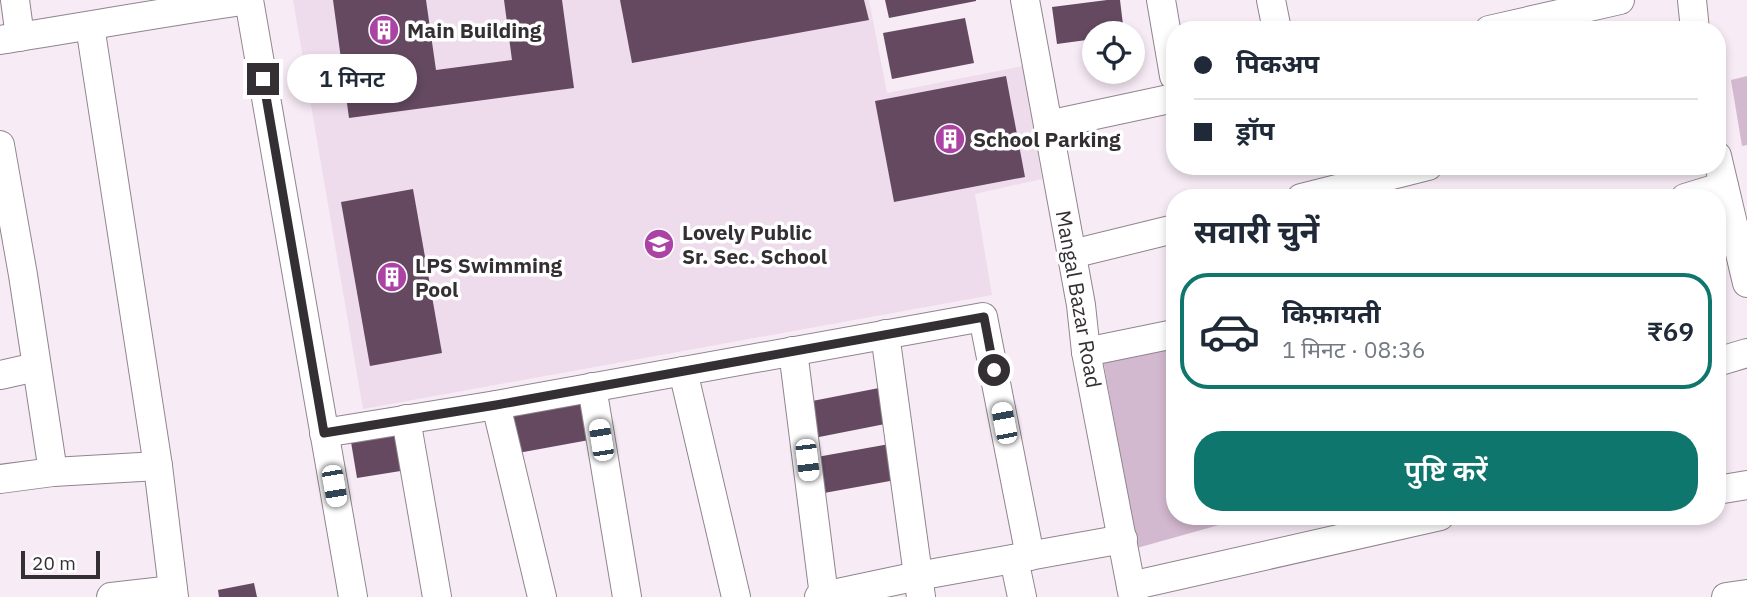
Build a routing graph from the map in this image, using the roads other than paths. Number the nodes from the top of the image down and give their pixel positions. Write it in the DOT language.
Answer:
graph roads {
  1 [pos="15,0"];
  2 [pos="249,0"];
  3 [pos="1025,0"];
  4 [pos="1161,0"];
  5 [pos="1271,0"];
  6 [pos="1620,0"];
  7 [pos="1692,0"];
  8 [pos="105,15"];
  9 [pos="1275,21"];
  10 [pos="1528,21"];
  11 [pos="1694,21"];
  12 [pos="1166,29"];
  13 [pos="10,39"];
  14 [pos="1166,100"];
  15 [pos="1048,125"];
  16 [pos="0,145"];
  17 [pos="3,175"];
  18 [pos="1392,175"];
  19 [pos="1721,175"];
  20 [pos="1724,186"];
  21 [pos="1337,189"];
  22 [pos="1714,189"];
  23 [pos="1725,189"];
  24 [pos="1726,192"];
  25 [pos="1166,231"];
  26 [pos="1742,241"];
  27 [pos="1072,254"];
  28 [pos="11,277"];
  29 [pos="1747,284"];
  30 [pos="884,334"];
  31 [pos="1166,336"];
  32 [pos="793,351"];
  33 [pos="1086,352"];
  34 [pos="1747,353"];
  35 [pos="1726,359"];
  36 [pos="36,367"];
  37 [pos="683,371"];
  38 [pos="0,375"];
  39 [pos="592,387"];
  40 [pos="496,405"];
  41 [pos="406,419"];
  42 [pos="324,433"];
  43 [pos="158,466"];
  44 [pos="53,472"];
  45 [pos="0,479"];
  46 [pos="1747,485"];
  47 [pos="1726,488"];
  48 [pos="1403,525"];
  49 [pos="1123,539"];
  50 [pos="1022,557"];
  51 [pos="919,587"];
  52 [pos="1132,591"];
  53 [pos="174,593"];
  54 [pos="1747,594"];
  55 [pos="821,596"];
  56 [pos="111,597"];
  57 [pos="353,597"];
  58 [pos="437,597"];
  59 [pos="542,597"];
  60 [pos="627,597"];
  61 [pos="736,597"];
  62 [pos="1022,597"];
  63 [pos="1726,597"];
  1 -- 13 [label="street"];
  2 -- 8 [label="street"];
  2 -- 42 [label="street"];
  3 -- 15 [label="street, Mangal Bazar Road"];
  4 -- 12 [label="street"];
  5 -- 9 [label="street"];
  6 -- 10 [label="street"];
  7 -- 11 [label="street"];
  8 -- 13 [label="street"];
  8 -- 43 [label="street"];
  14 -- 15 [label="street"];
  15 -- 27 [label="street, Mangal Bazar Road"];
  16 -- 17 [label="street"];
  17 -- 28 [label="street"];
  18 -- 21 [label="street"];
  19 -- 20 [label="street"];
  20 -- 22 [label="street"];
  20 -- 23 [label="street"];
  24 -- 26 [label="street"];
  25 -- 27 [label="street"];
  26 -- 29 [label="street"];
  27 -- 33 [label="street, Mangal Bazar Road"];
  28 -- 36 [label="street"];
  30 -- 32 [label="street"];
  30 -- 50 [label="street"];
  30 -- 51 [label="street"];
  31 -- 33 [label="street"];
  32 -- 37 [label="street"];
  32 -- 55 [label="street"];
  33 -- 49 [label="street, Mangal Bazar Road"];
  34 -- 35 [label="street"];
  36 -- 38 [label="street"];
  36 -- 44 [label="street"];
  37 -- 39 [label="street"];
  37 -- 61 [label="street"];
  39 -- 40 [label="street"];
  39 -- 60 [label="street"];
  40 -- 41 [label="street"];
  40 -- 59 [label="street"];
  41 -- 42 [label="street"];
  41 -- 58 [label="street"];
  42 -- 57 [label="street"];
  43 -- 44 [label="street"];
  43 -- 53 [label="street"];
  44 -- 45 [label="street"];
  46 -- 47 [label="street"];
  48 -- 52 [label="street"];
  49 -- 50 [label="street"];
  49 -- 52 [label="street, Mangal Bazar Road"];
  50 -- 51 [label="street"];
  50 -- 62 [label="street"];
  51 -- 55 [label="street"];
  53 -- 56 [label="street"];
  54 -- 63 [label="street"];
}
